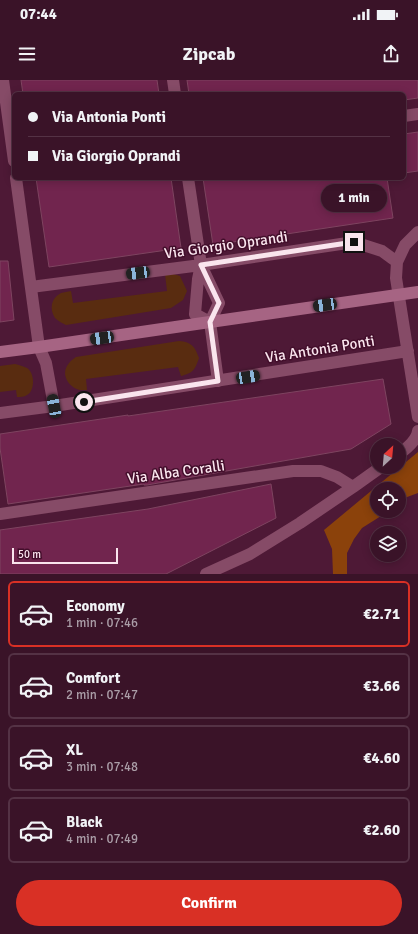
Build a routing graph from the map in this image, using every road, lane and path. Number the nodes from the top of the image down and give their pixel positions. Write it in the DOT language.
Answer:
graph roads {
  1 [pos="3,80"];
  2 [pos="173,80"];
  3 [pos="175,92"];
  4 [pos="418,114"];
  5 [pos="406,116"];
  6 [pos="12,146"];
  7 [pos="16,180"];
  8 [pos="188,180"];
  9 [pos="418,232"];
  10 [pos="397,262"];
  11 [pos="201,265"];
  12 [pos="31,287"];
  13 [pos="418,292"];
  14 [pos="399,295"];
  15 [pos="210,322"];
  16 [pos="39,347"];
  17 [pos="0,352"];
  18 [pos="408,352"];
  19 [pos="218,381"];
  20 [pos="54,406"];
  21 [pos="0,413"];
  22 [pos="418,417"];
  23 [pos="418,431"];
  24 [pos="406,449"];
  25 [pos="371,474"];
  26 [pos="353,487"];
  27 [pos="0,514"];
  28 [pos="206,574"];
  1 -- 6 [label="street"];
  2 -- 3 [label="street"];
  4 -- 5 [label="street"];
  7 -- 12 [label="street"];
  8 -- 11 [label="street"];
  9 -- 10 [label="street"];
  10 -- 11 [label="street, Via Giorgio Oprandi"];
  10 -- 14 [label="street"];
  11 -- 12 [label="street, Via Giorgio Oprandi"];
  11 -- 15 [label="street"];
  11 -- 15 [label="street"];
  12 -- 16 [label="street"];
  13 -- 14 [label="street"];
  14 -- 15 [label="street"];
  14 -- 18 [label="street"];
  15 -- 16 [label="street"];
  15 -- 19 [label="street"];
  16 -- 17 [label="street"];
  16 -- 20 [label="street"];
  18 -- 19 [label="street, Via Antonia Ponti"];
  18 -- 22 [label="street"];
  19 -- 20 [label="street, Via Antonia Ponti"];
  20 -- 21 [label="street, Via Antonia Ponti"];
  23 -- 24 [label="street"];
  25 -- 26 [label="street"];
  26 -- 27 [label="street, Via Alba Coralli"];
  26 -- 28 [label="street"];
}
